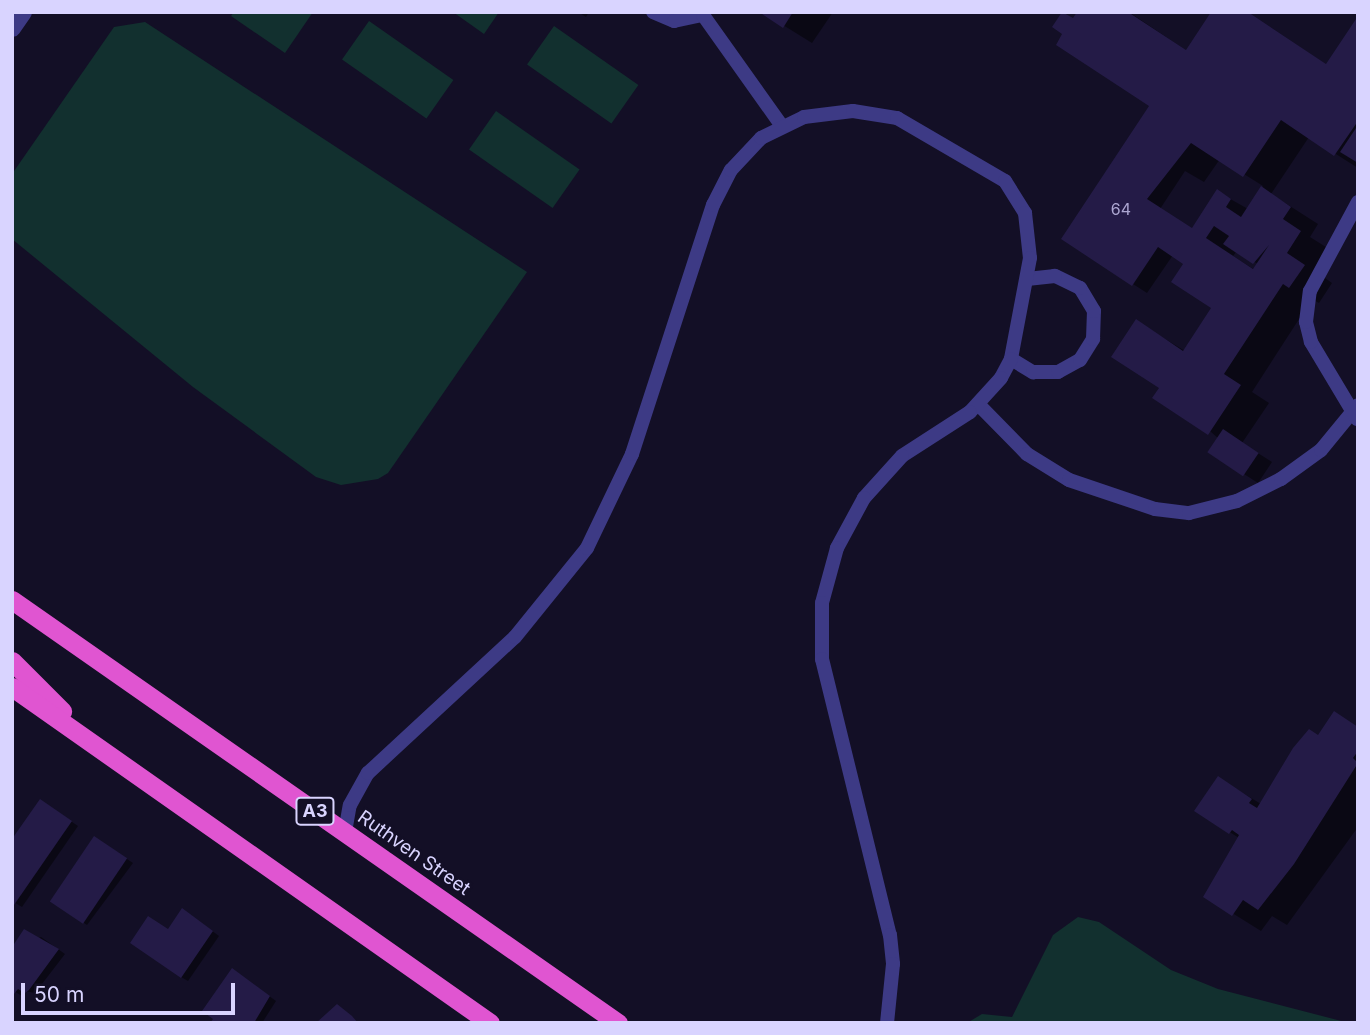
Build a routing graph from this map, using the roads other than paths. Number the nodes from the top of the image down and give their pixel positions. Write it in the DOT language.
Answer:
graph roads {
  1 [pos="23,12"];
  2 [pos="653,12"];
  3 [pos="12,28"];
  4 [pos="782,126"];
  5 [pos="1355,207"];
  6 [pos="1027,279"];
  7 [pos="1011,359"];
  8 [pos="978,404"];
  9 [pos="1356,412"];
  10 [pos="12,600"];
  11 [pos="12,661"];
  12 [pos="12,687"];
  13 [pos="94,745"];
  14 [pos="345,832"];
  15 [pos="490,1023"];
  16 [pos="618,1023"];
  17 [pos="887,1023"];
  1 -- 3 [label="street"];
  2 -- 4 [label="lane"];
  4 -- 6 [label="lane"];
  4 -- 14 [label="lane"];
  5 -- 9 [label="lane"];
  6 -- 7 [label="lane"];
  6 -- 7 [label="lane"];
  7 -- 8 [label="lane"];
  8 -- 9 [label="lane"];
  8 -- 17 [label="lane"];
  10 -- 14 [label="highway, Ruthven Street / A3"];
  11 -- 13 [label="highway"];
  12 -- 13 [label="highway"];
  13 -- 15 [label="highway"];
  14 -- 16 [label="highway, Ruthven Street / A3"];
}
